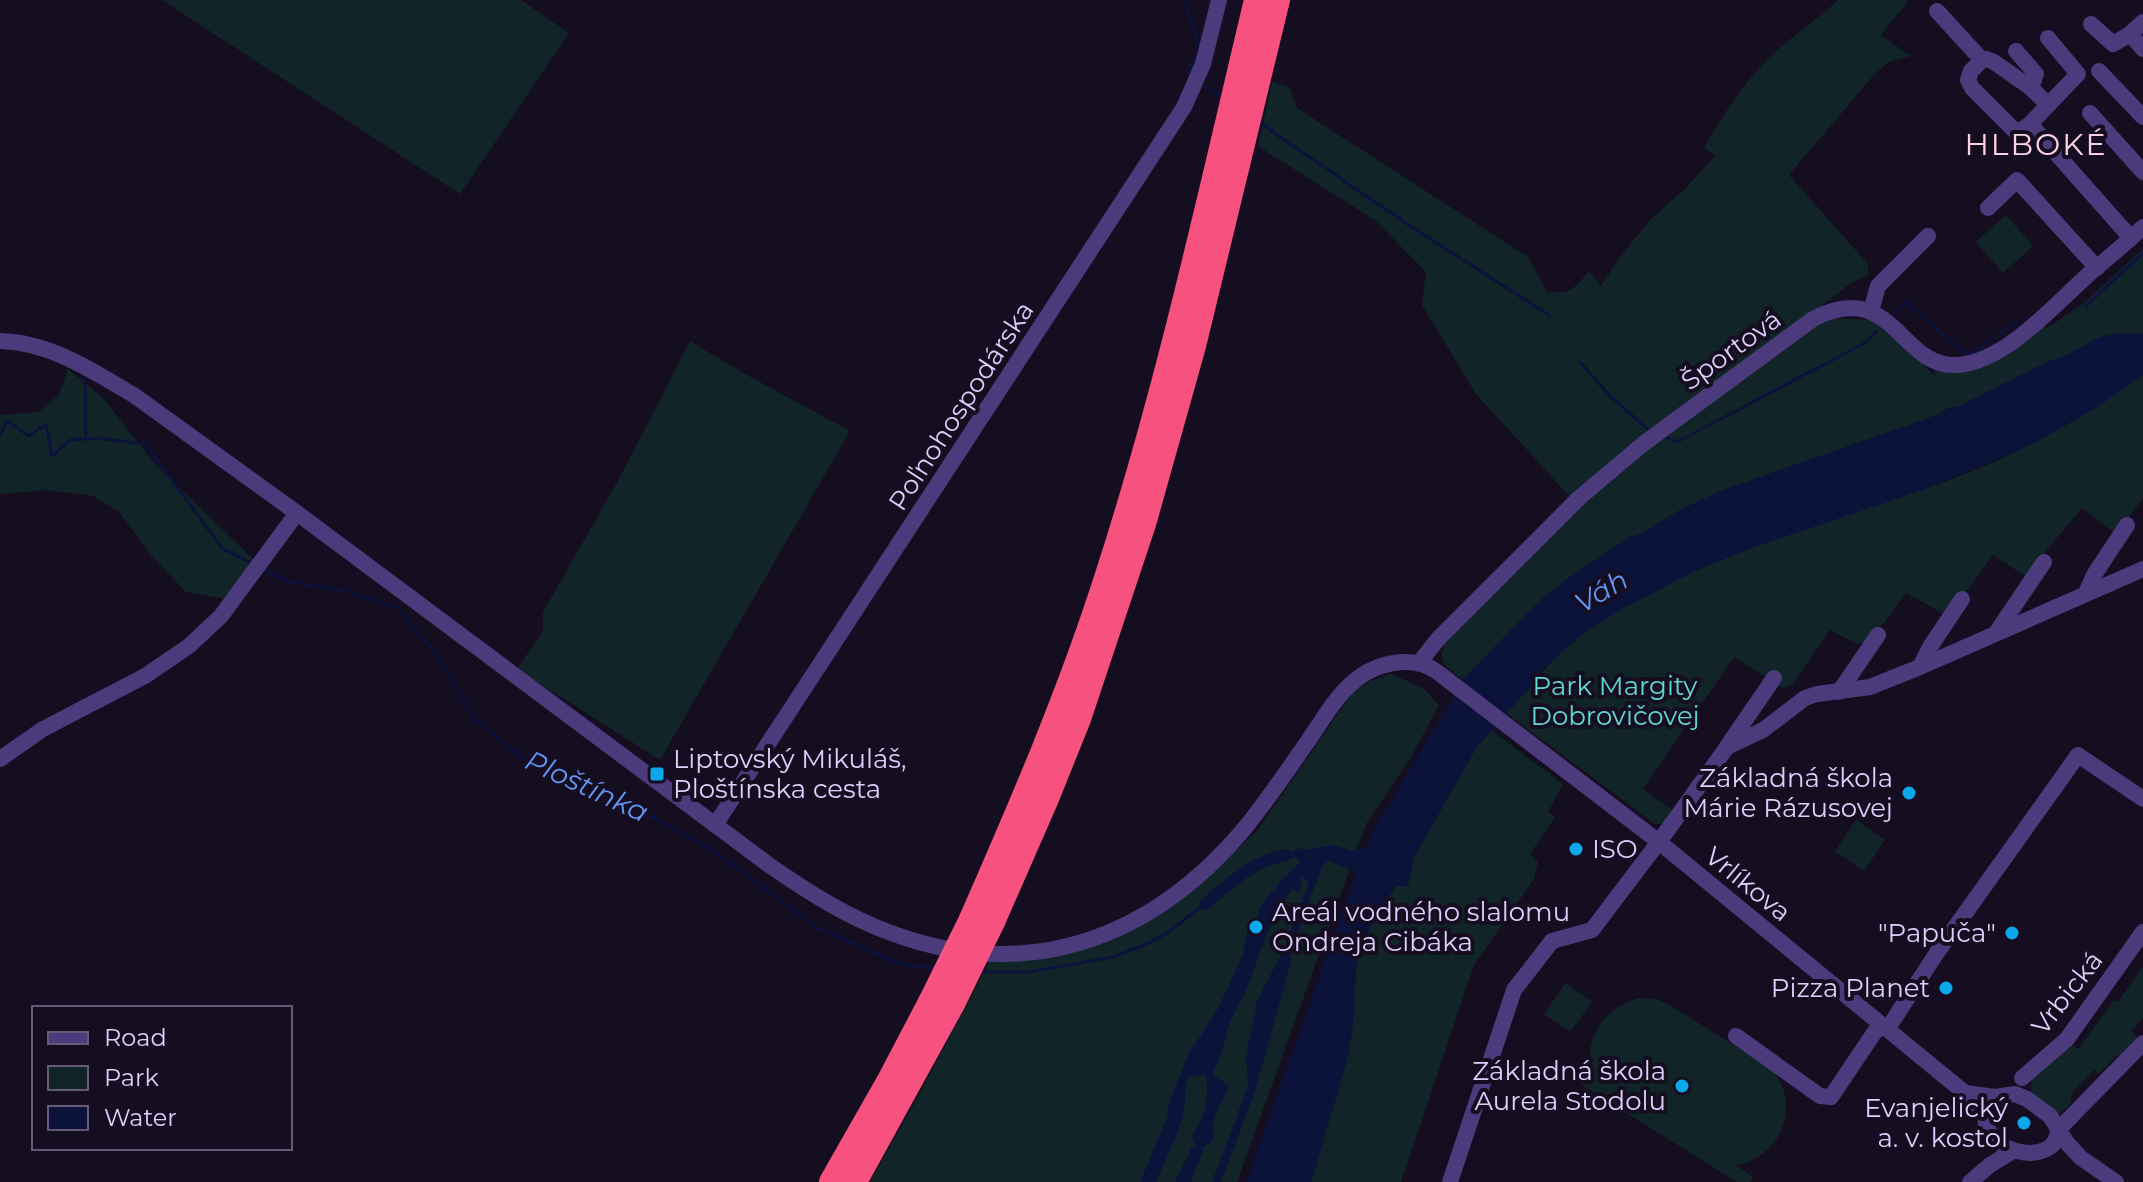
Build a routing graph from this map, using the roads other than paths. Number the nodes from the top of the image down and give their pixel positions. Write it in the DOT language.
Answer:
graph roads {
  1 [pos="1219,0"];
  2 [pos="1256,0"];
  3 [pos="1278,0"];
  4 [pos="1937,11"];
  5 [pos="2143,22"];
  6 [pos="2091,24"];
  7 [pos="2130,34"];
  8 [pos="2048,38"];
  9 [pos="2143,49"];
  10 [pos="2016,51"];
  11 [pos="1982,60"];
  12 [pos="2099,71"];
  13 [pos="2031,88"];
  14 [pos="2048,105"];
  15 [pos="1241,109"];
  16 [pos="2090,113"];
  17 [pos="2143,117"];
  18 [pos="2030,124"];
  19 [pos="2143,172"];
  20 [pos="1988,208"];
  21 [pos="2137,232"];
  22 [pos="1928,236"];
  23 [pos="2097,268"];
  24 [pos="1871,311"];
  25 [pos="0,341"];
  26 [pos="297,513"];
  27 [pos="2127,525"];
  28 [pos="2044,562"];
  29 [pos="2143,569"];
  30 [pos="2086,593"];
  31 [pos="1962,599"];
  32 [pos="1997,632"];
  33 [pos="1878,635"];
  34 [pos="1419,663"];
  35 [pos="1920,667"];
  36 [pos="1774,678"];
  37 [pos="1839,692"];
  38 [pos="1727,747"];
  39 [pos="0,759"];
  40 [pos="2143,799"];
  41 [pos="715,825"];
  42 [pos="1659,842"];
  43 [pos="2143,932"];
  44 [pos="942,1003"];
  45 [pos="1886,1027"];
  46 [pos="1736,1036"];
  47 [pos="2143,1043"];
  48 [pos="2022,1078"];
  49 [pos="1965,1093"];
  50 [pos="1998,1096"];
  51 [pos="2027,1099"];
  52 [pos="1984,1115"];
  53 [pos="2058,1130"];
  54 [pos="1995,1140"];
  55 [pos="2013,1151"];
  56 [pos="2042,1152"];
  57 [pos="2081,1158"];
  58 [pos="1990,1165"];
  59 [pos="831,1182"];
  60 [pos="855,1182"];
  61 [pos="1450,1182"];
  62 [pos="1970,1182"];
  63 [pos="2116,1182"];
  1 -- 41 [label="street, Poľnohospodárska"];
  2 -- 15 [label="highway"];
  3 -- 15 [label="highway"];
  4 -- 11 [label="street"];
  5 -- 7 [label="street"];
  6 -- 7 [label="street"];
  7 -- 9 [label="street"];
  8 -- 14 [label="street"];
  10 -- 13 [label="street"];
  11 -- 13 [label="street"];
  11 -- 18 [label="street"];
  12 -- 17 [label="street"];
  13 -- 14 [label="street"];
  14 -- 18 [label="street"];
  15 -- 44 [label="highway, bridge"];
  16 -- 19 [label="street"];
  18 -- 21 [label="street"];
  20 -- 23 [label="street"];
  21 -- 23 [label="street"];
  22 -- 24 [label="street"];
  23 -- 24 [label="street"];
  24 -- 34 [label="street, Športová"];
  25 -- 26 [label="street"];
  26 -- 39 [label="street"];
  26 -- 41 [label="street"];
  27 -- 30 [label="street"];
  28 -- 32 [label="street"];
  29 -- 30 [label="street"];
  30 -- 32 [label="street"];
  31 -- 35 [label="street"];
  32 -- 35 [label="street"];
  33 -- 37 [label="street"];
  34 -- 41 [label="street"];
  34 -- 42 [label="street, Vrlíkova"];
  35 -- 37 [label="street"];
  36 -- 38 [label="street"];
  37 -- 38 [label="street"];
  38 -- 42 [label="street"];
  40 -- 45 [label="street"];
  42 -- 45 [label="street, Vrlíkova"];
  42 -- 61 [label="street"];
  43 -- 48 [label="street, Vrbická"];
  44 -- 59 [label="highway"];
  44 -- 60 [label="highway"];
  45 -- 46 [label="street"];
  45 -- 49 [label="street, Vrlíkova"];
  47 -- 53 [label="street"];
  48 -- 50 [label="street, Vrbická"];
  48 -- 51 [label="street"];
  49 -- 50 [label="street"];
  49 -- 52 [label="street, Vrlíkova"];
  50 -- 51 [label="street"];
  50 -- 52 [label="street"];
  51 -- 53 [label="street"];
  52 -- 54 [label="street"];
  53 -- 56 [label="street"];
  53 -- 57 [label="street"];
  54 -- 55 [label="street"];
  54 -- 58 [label="street"];
  55 -- 56 [label="street"];
  55 -- 58 [label="street"];
  56 -- 57 [label="street"];
  57 -- 63 [label="street"];
  58 -- 62 [label="street"];
}
